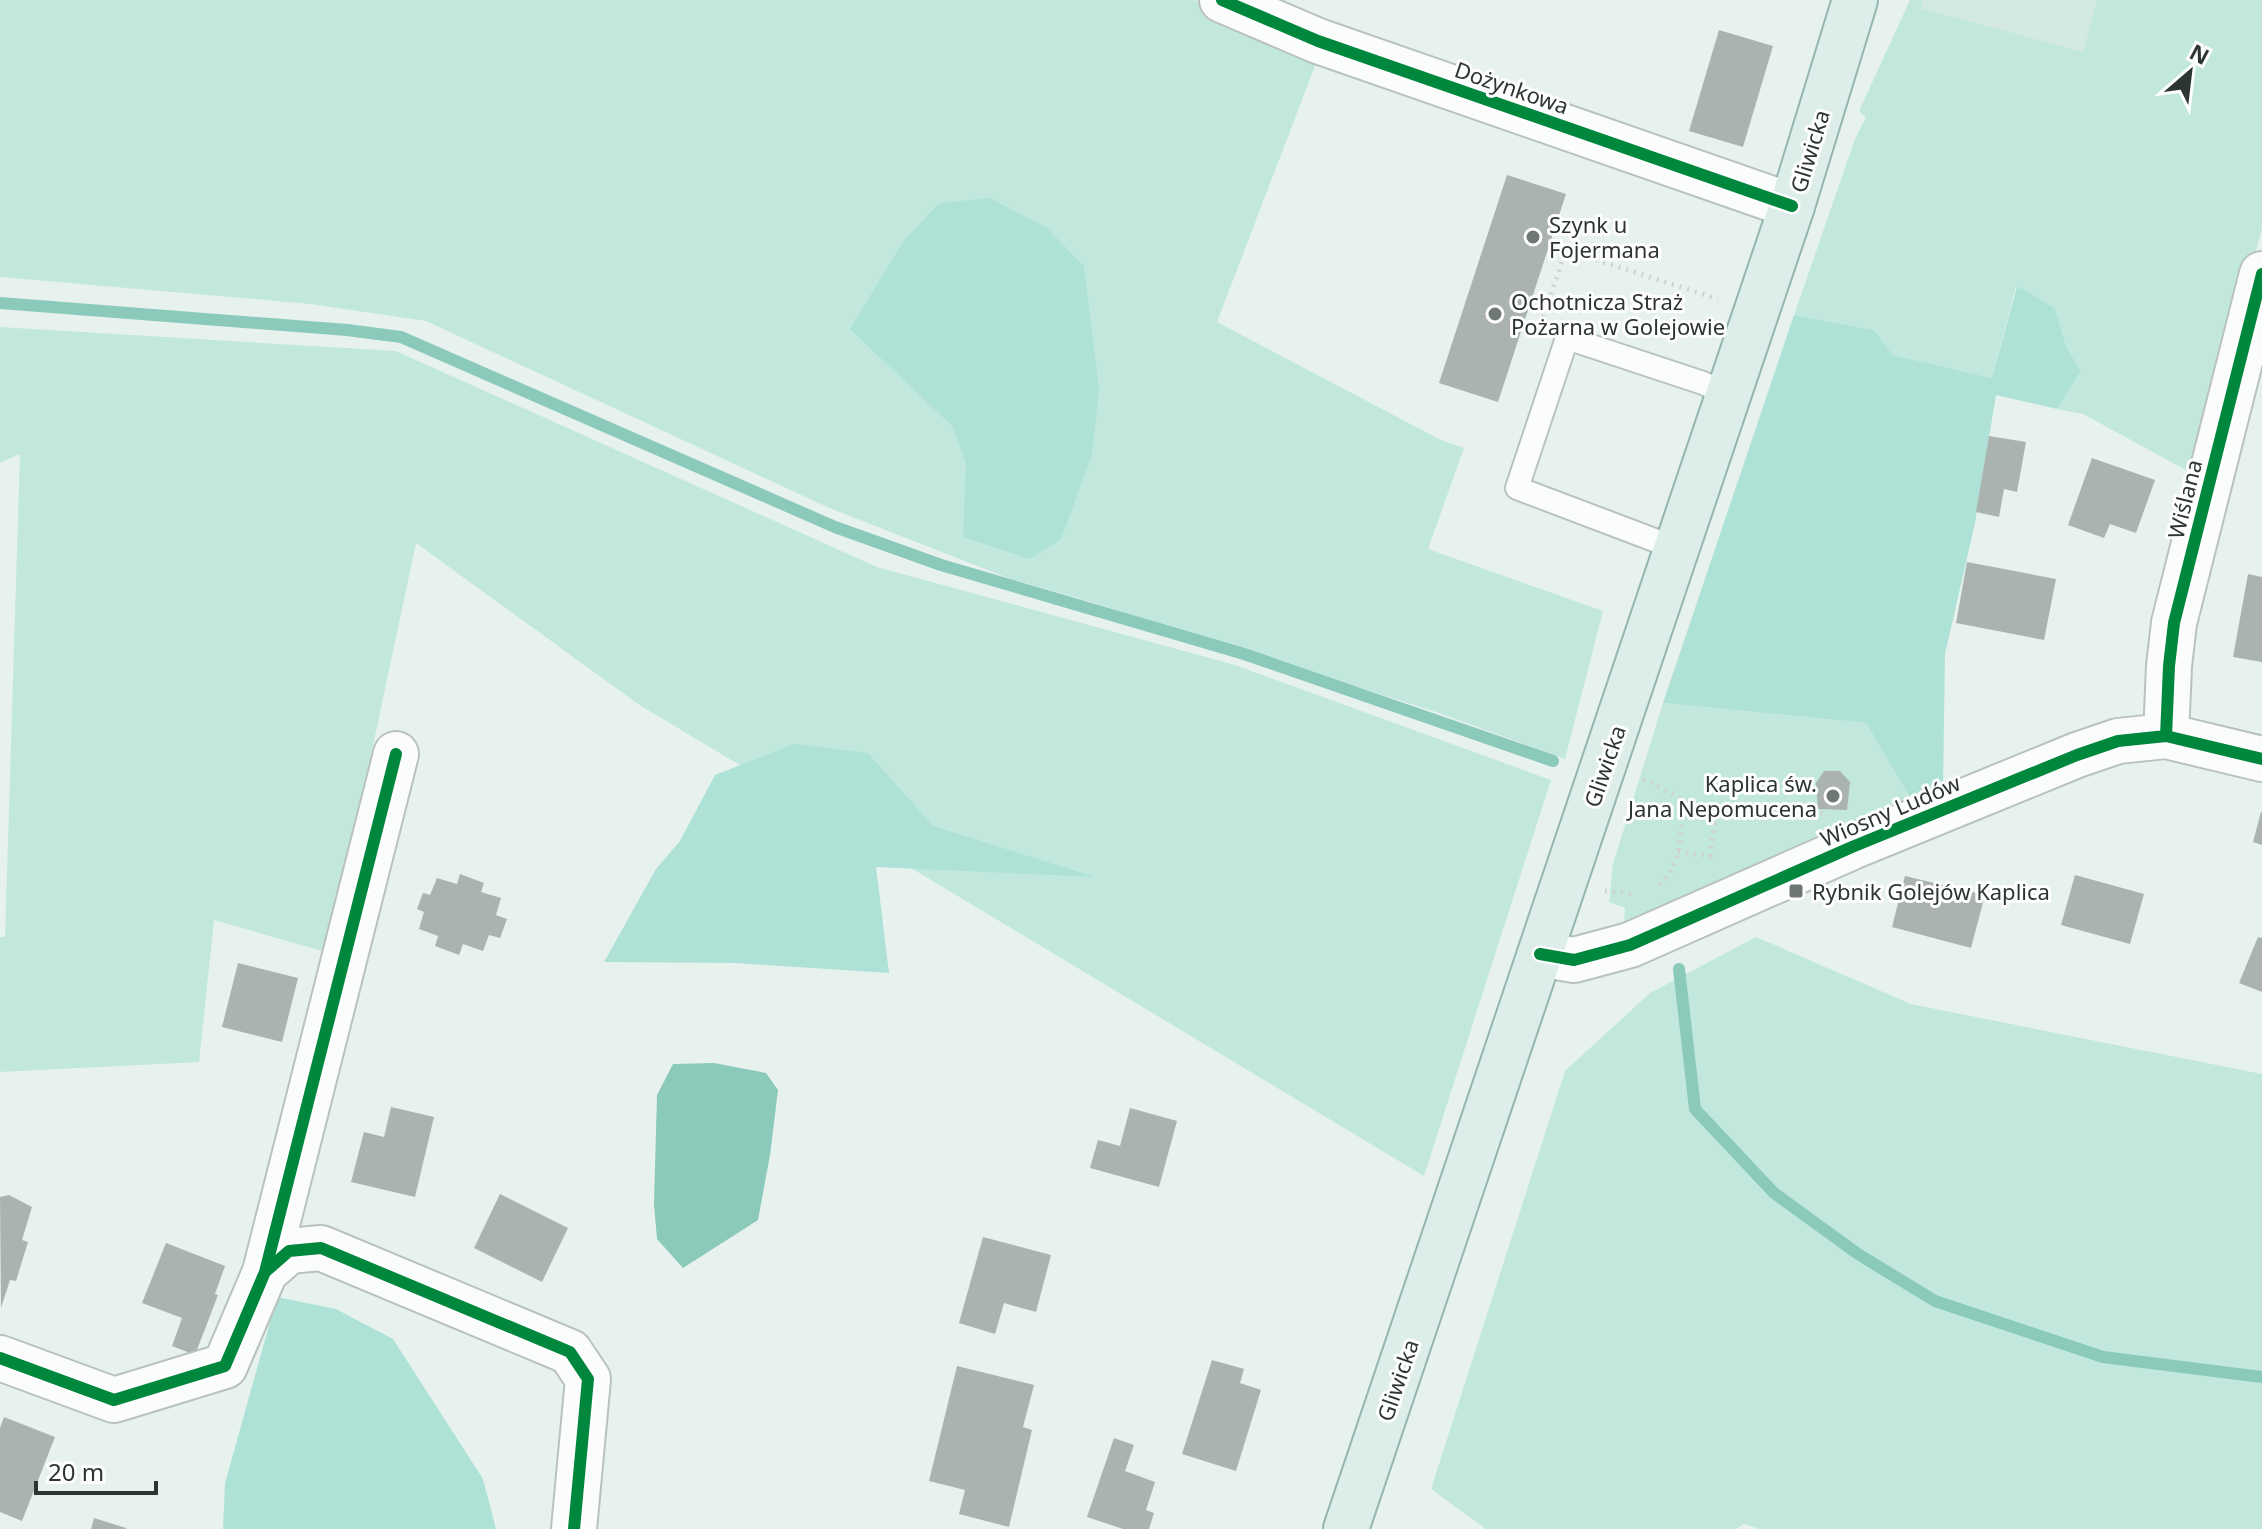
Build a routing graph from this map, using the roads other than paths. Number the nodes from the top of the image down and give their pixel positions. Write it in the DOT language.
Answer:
graph roads {
  1 [pos="1222,0"];
  2 [pos="1855,0"];
  3 [pos="1792,206"];
  4 [pos="2262,274"];
  5 [pos="1729,395"];
  6 [pos="1678,549"];
  7 [pos="2166,736"];
  8 [pos="396,754"];
  9 [pos="2262,759"];
  10 [pos="1540,954"];
  11 [pos="265,1272"];
  12 [pos="0,1358"];
  13 [pos="574,1529"];
  14 [pos="1346,1529"];
  1 -- 3 [label="street, Dożynkowa"];
  2 -- 3 [label="main road, Gliwicka"];
  3 -- 5 [label="main road, Gliwicka"];
  4 -- 7 [label="street, Wiślana"];
  5 -- 6 [label="main road, Gliwicka"];
  5 -- 6 [label="lane"];
  6 -- 10 [label="main road, Gliwicka"];
  7 -- 9 [label="street, Wiosny Ludów"];
  7 -- 10 [label="street, Wiosny Ludów"];
  8 -- 11 [label="street"];
  10 -- 14 [label="main road, Gliwicka"];
  11 -- 12 [label="street"];
  11 -- 13 [label="street"];
}
